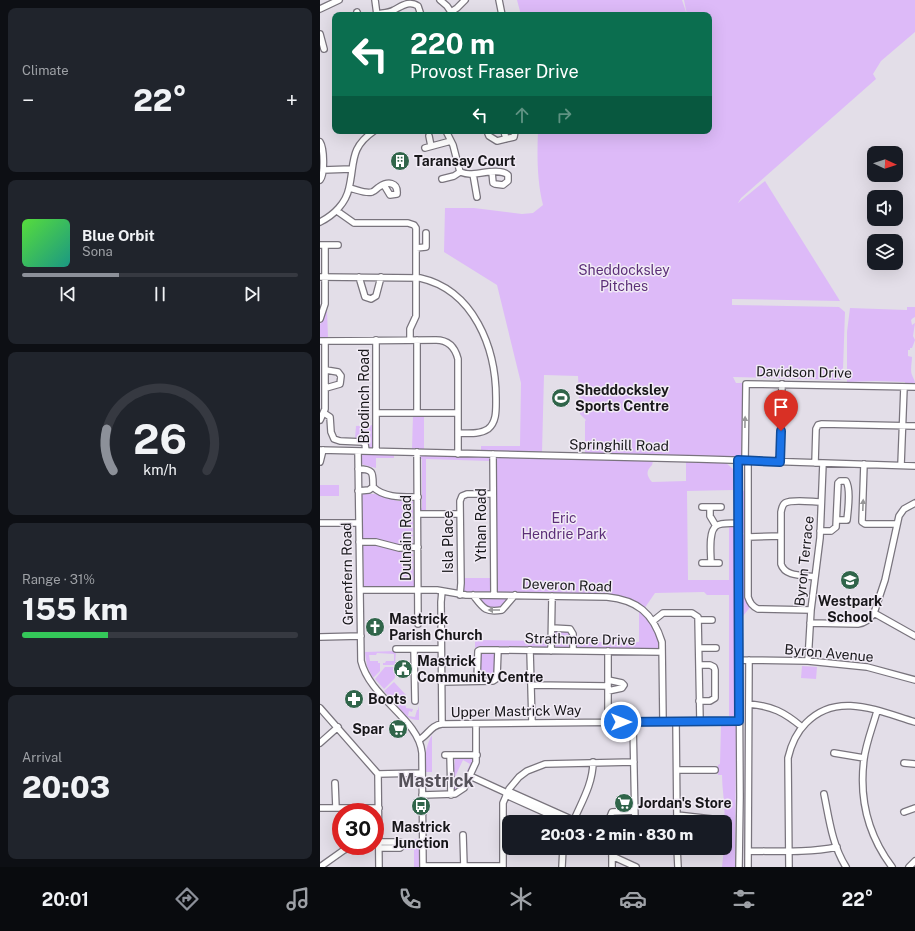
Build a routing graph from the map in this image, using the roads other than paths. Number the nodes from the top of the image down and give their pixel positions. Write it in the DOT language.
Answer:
graph roads {
  1 [pos="339,0"];
  2 [pos="375,0"];
  3 [pos="440,0"];
  4 [pos="465,0"];
  5 [pos="498,0"];
  6 [pos="320,9"];
  7 [pos="377,12"];
  8 [pos="396,12"];
  9 [pos="419,12"];
  10 [pos="450,12"];
  11 [pos="454,12"];
  12 [pos="501,12"];
  13 [pos="320,34"];
  14 [pos="324,49"];
  15 [pos="370,134"];
  16 [pos="449,134"];
  17 [pos="488,134"];
  18 [pos="505,134"];
  19 [pos="514,134"];
  20 [pos="429,136"];
  21 [pos="506,139"];
  22 [pos="451,141"];
  23 [pos="320,142"];
  24 [pos="431,146"];
  25 [pos="425,148"];
  26 [pos="351,169"];
  27 [pos="323,170"];
  28 [pos="460,172"];
  29 [pos="492,172"];
  30 [pos="473,174"];
  31 [pos="442,179"];
  32 [pos="320,180"];
  33 [pos="384,185"];
  34 [pos="349,188"];
  35 [pos="477,197"];
  36 [pos="337,211"];
  37 [pos="320,222"];
  38 [pos="426,233"];
  39 [pos="322,245"];
  40 [pos="338,245"];
  41 [pos="416,248"];
  42 [pos="322,277"];
  43 [pos="359,277"];
  44 [pos="382,277"];
  45 [pos="416,277"];
  46 [pos="320,319"];
  47 [pos="376,340"];
  48 [pos="410,340"];
  49 [pos="417,340"];
  50 [pos="323,341"];
  51 [pos="326,370"];
  52 [pos="782,384"];
  53 [pos="904,387"];
  54 [pos="915,387"];
  55 [pos="326,388"];
  56 [pos="324,413"];
  57 [pos="376,413"];
  58 [pos="417,413"];
  59 [pos="458,413"];
  60 [pos="320,420"];
  61 [pos="902,426"];
  62 [pos="915,426"];
  63 [pos="458,433"];
  64 [pos="321,450"];
  65 [pos="358,451"];
  66 [pos="366,451"];
  67 [pos="376,451"];
  68 [pos="418,452"];
  69 [pos="458,454"];
  70 [pos="493,454"];
  71 [pos="738,460"];
  72 [pos="746,461"];
  73 [pos="320,462"];
  74 [pos="780,462"];
  75 [pos="815,463"];
  76 [pos="822,463"];
  77 [pos="864,464"];
  78 [pos="901,465"];
  79 [pos="915,466"];
  80 [pos="358,469"];
  81 [pos="373,487"];
  82 [pos="358,491"];
  83 [pos="493,494"];
  84 [pos="418,497"];
  85 [pos="821,502"];
  86 [pos="915,503"];
  87 [pos="721,506"];
  88 [pos="702,507"];
  89 [pos="710,507"];
  90 [pos="418,514"];
  91 [pos="460,514"];
  92 [pos="837,520"];
  93 [pos="320,523"];
  94 [pos="359,523"];
  95 [pos="738,523"];
  96 [pos="897,524"];
  97 [pos="716,526"];
  98 [pos="820,531"];
  99 [pos="781,536"];
  100 [pos="748,537"];
  101 [pos="359,542"];
  102 [pos="418,548"];
  103 [pos="702,563"];
  104 [pos="711,563"];
  105 [pos="719,563"];
  106 [pos="815,577"];
  107 [pos="418,589"];
  108 [pos="360,590"];
  109 [pos="442,591"];
  110 [pos="460,595"];
  111 [pos="473,595"];
  112 [pos="494,595"];
  113 [pos="515,596"];
  114 [pos="552,596"];
  115 [pos="810,610"];
  116 [pos="874,613"];
  117 [pos="698,620"];
  118 [pos="712,620"];
  119 [pos="653,621"];
  120 [pos="810,623"];
  121 [pos="418,624"];
  122 [pos="552,628"];
  123 [pos="360,636"];
  124 [pos="915,636"];
  125 [pos="320,637"];
  126 [pos="441,648"];
  127 [pos="699,648"];
  128 [pos="716,648"];
  129 [pos="396,649"];
  130 [pos="414,649"];
  131 [pos="498,650"];
  132 [pos="530,650"];
  133 [pos="552,651"];
  134 [pos="573,651"];
  135 [pos="608,651"];
  136 [pos="662,652"];
  137 [pos="739,660"];
  138 [pos="748,660"];
  139 [pos="808,661"];
  140 [pos="699,665"];
  141 [pos="915,680"];
  142 [pos="477,681"];
  143 [pos="441,682"];
  144 [pos="608,685"];
  145 [pos="531,686"];
  146 [pos="415,701"];
  147 [pos="699,701"];
  148 [pos="749,704"];
  149 [pos="320,708"];
  150 [pos="877,711"];
  151 [pos="663,721"];
  152 [pos="676,721"];
  153 [pos="700,721"];
  154 [pos="739,721"];
  155 [pos="608,722"];
  156 [pos="633,722"];
  157 [pos="915,722"];
  158 [pos="532,723"];
  159 [pos="442,724"];
  160 [pos="476,724"];
  161 [pos="338,727"];
  162 [pos="802,727"];
  163 [pos="419,740"];
  164 [pos="320,743"];
  165 [pos="834,753"];
  166 [pos="477,755"];
  167 [pos="864,758"];
  168 [pos="593,762"];
  169 [pos="634,762"];
  170 [pos="904,763"];
  171 [pos="915,764"];
  172 [pos="677,770"];
  173 [pos="715,770"];
  174 [pos="422,773"];
  175 [pos="378,774"];
  176 [pos="470,776"];
  177 [pos="335,783"];
  178 [pos="507,793"];
  179 [pos="824,794"];
  180 [pos="422,795"];
  181 [pos="451,795"];
  182 [pos="336,803"];
  183 [pos="379,803"];
  184 [pos="320,808"];
  185 [pos="332,808"];
  186 [pos="915,808"];
  187 [pos="634,811"];
  188 [pos="904,812"];
  189 [pos="552,815"];
  190 [pos="559,815"];
  191 [pos="576,815"];
  192 [pos="611,815"];
  193 [pos="634,815"];
  194 [pos="677,815"];
  195 [pos="463,834"];
  196 [pos="836,847"];
  197 [pos="748,851"];
  198 [pos="789,851"];
  199 [pos="337,855"];
  200 [pos="378,855"];
  201 [pos="562,855"];
  202 [pos="677,855"];
  203 [pos="612,856"];
  204 [pos="915,862"];
  205 [pos="503,866"];
  206 [pos="320,867"];
  207 [pos="379,867"];
  208 [pos="423,867"];
  209 [pos="464,867"];
  210 [pos="562,867"];
  211 [pos="612,867"];
  212 [pos="636,867"];
  213 [pos="678,867"];
  214 [pos="738,867"];
  215 [pos="748,867"];
  216 [pos="789,867"];
  217 [pos="846,867"];
  218 [pos="892,867"];
  219 [pos="909,867"];
  1 -- 6 [label="street"];
  2 -- 7 [label="street"];
  3 -- 10 [label="street"];
  4 -- 11 [label="street"];
  5 -- 12 [label="street"];
  8 -- 9 [label="street"];
  13 -- 14 [label="street"];
  15 -- 26 [label="street"];
  16 -- 22 [label="street"];
  17 -- 21 [label="street"];
  18 -- 21 [label="street"];
  19 -- 21 [label="street"];
  20 -- 24 [label="street"];
  22 -- 24 [label="street"];
  22 -- 28 [label="street"];
  23 -- 27 [label="street"];
  24 -- 25 [label="street"];
  26 -- 27 [label="street"];
  26 -- 34 [label="street"];
  27 -- 32 [label="street"];
  28 -- 30 [label="street"];
  28 -- 31 [label="street"];
  29 -- 30 [label="street"];
  30 -- 35 [label="street"];
  33 -- 34 [label="street"];
  34 -- 36 [label="street"];
  36 -- 37 [label="street"];
  36 -- 41 [label="street"];
  38 -- 41 [label="street"];
  39 -- 40 [label="street"];
  39 -- 42 [label="street"];
  41 -- 45 [label="street"];
  42 -- 43 [label="street"];
  42 -- 46 [label="street"];
  43 -- 44 [label="street"];
  43 -- 44 [label="street"];
  44 -- 45 [label="street"];
  45 -- 48 [label="street"];
  45 -- 63 [label="street"];
  47 -- 48 [label="street"];
  47 -- 50 [label="street"];
  47 -- 57 [label="street, Brodinch Road"];
  48 -- 49 [label="street"];
  49 -- 58 [label="street"];
  49 -- 59 [label="street"];
  50 -- 51 [label="street"];
  51 -- 55 [label="street"];
  51 -- 55 [label="street"];
  52 -- 53 [label="street, Davidson Drive"];
  72 -- 52 [label="street, Davidson Drive, one-way"];
  52 -- 74 [label="street"];
  53 -- 54 [label="street, Davidson Drive"];
  53 -- 61 [label="street"];
  55 -- 56 [label="street"];
  56 -- 60 [label="street"];
  56 -- 66 [label="street"];
  57 -- 58 [label="street"];
  57 -- 67 [label="street, Brodinch Road"];
  58 -- 59 [label="street"];
  59 -- 63 [label="street"];
  61 -- 62 [label="street"];
  61 -- 75 [label="street"];
  61 -- 78 [label="street"];
  63 -- 69 [label="street"];
  64 -- 65 [label="street, Springhill Road"];
  64 -- 73 [label="street, Springhill Road"];
  65 -- 66 [label="street, Springhill Road"];
  65 -- 80 [label="street, Greenfern Road"];
  66 -- 67 [label="street, Springhill Road"];
  67 -- 68 [label="street, Springhill Road"];
  68 -- 69 [label="street, Springhill Road"];
  68 -- 84 [label="street, Dulnain Road"];
  69 -- 70 [label="street, Springhill Road"];
  70 -- 71 [label="street, Springhill Road"];
  70 -- 83 [label="street, Ythan Road"];
  71 -- 72 [label="street, Springhill Road"];
  71 -- 95 [label="street"];
  72 -- 74 [label="street, Springhill Road"];
  72 -- 100 [label="street"];
  74 -- 75 [label="street, Springhill Road"];
  75 -- 76 [label="street, Springhill Road"];
  76 -- 77 [label="street, Springhill Road"];
  76 -- 85 [label="street, Byron Terrace"];
  77 -- 78 [label="street, Springhill Road"];
  96 -- 77 [label="street, one-way"];
  78 -- 79 [label="street, Springhill Road"];
  80 -- 81 [label="street"];
  80 -- 82 [label="street, Greenfern Road"];
  81 -- 82 [label="street"];
  81 -- 84 [label="street"];
  82 -- 94 [label="street, Greenfern Road"];
  83 -- 91 [label="street, Isla Place"];
  83 -- 112 [label="street, Ythan Road"];
  84 -- 90 [label="street, Dulnain Road"];
  85 -- 98 [label="street, Byron Terrace"];
  85 -- 99 [label="street"];
  86 -- 96 [label="street"];
  87 -- 89 [label="street"];
  88 -- 89 [label="street"];
  89 -- 97 [label="street"];
  90 -- 91 [label="street"];
  90 -- 102 [label="street, Dulnain Road"];
  91 -- 110 [label="street, Isla Place"];
  92 -- 92 [label="street"];
  92 -- 98 [label="street"];
  93 -- 94 [label="street"];
  94 -- 101 [label="street, Greenfern Road"];
  95 -- 97 [label="street"];
  95 -- 137 [label="street"];
  96 -- 116 [label="street"];
  97 -- 104 [label="street"];
  98 -- 106 [label="street, Byron Terrace"];
  99 -- 100 [label="street"];
  99 -- 106 [label="street"];
  100 -- 115 [label="street"];
  101 -- 102 [label="street"];
  101 -- 108 [label="street, Greenfern Road"];
  102 -- 107 [label="street, Dulnain Road"];
  103 -- 104 [label="street"];
  104 -- 105 [label="street"];
  106 -- 115 [label="street, Byron Terrace"];
  107 -- 108 [label="street, Deveron Road"];
  107 -- 109 [label="street, Deveron Road"];
  107 -- 121 [label="street, Dulnain Road"];
  108 -- 123 [label="street, Greenfern Road"];
  109 -- 110 [label="street, Deveron Road"];
  109 -- 126 [label="street"];
  110 -- 111 [label="street, Deveron Road"];
  111 -- 112 [label="street, Deveron Road"];
  113 -- 111 [label="street, Deveron Road, one-way"];
  112 -- 113 [label="street, Deveron Road"];
  113 -- 114 [label="street, Deveron Road"];
  114 -- 119 [label="street, Deveron Road"];
  114 -- 122 [label="street"];
  115 -- 120 [label="street, Byron Terrace"];
  116 -- 120 [label="street"];
  116 -- 124 [label="street"];
  117 -- 118 [label="street"];
  117 -- 119 [label="street"];
  117 -- 127 [label="street"];
  119 -- 136 [label="street, Deveron Road"];
  120 -- 139 [label="street, Byron Terrace"];
  122 -- 133 [label="street"];
  122 -- 134 [label="street"];
  123 -- 125 [label="street"];
  123 -- 163 [label="street, Greenfern Road"];
  126 -- 130 [label="street"];
  126 -- 143 [label="street"];
  127 -- 128 [label="street"];
  127 -- 140 [label="street"];
  129 -- 130 [label="street"];
  130 -- 146 [label="street"];
  131 -- 132 [label="street, Strathmore Drive"];
  131 -- 142 [label="street"];
  131 -- 142 [label="street, Strathmore Drive"];
  132 -- 133 [label="street, Strathmore Drive"];
  132 -- 145 [label="street"];
  133 -- 134 [label="street, Strathmore Drive"];
  134 -- 135 [label="street, Strathmore Drive"];
  135 -- 136 [label="street, Strathmore Drive"];
  135 -- 144 [label="street"];
  136 -- 151 [label="street, Deveron Road"];
  137 -- 138 [label="street, Byron Avenue"];
  137 -- 154 [label="street"];
  138 -- 139 [label="street, Byron Avenue"];
  138 -- 148 [label="street"];
  139 -- 141 [label="street, Byron Avenue"];
  140 -- 147 [label="street"];
  140 -- 147 [label="street"];
  142 -- 143 [label="street"];
  143 -- 159 [label="street"];
  144 -- 145 [label="street"];
  144 -- 155 [label="street"];
  145 -- 158 [label="street"];
  147 -- 153 [label="street"];
  148 -- 162 [label="street"];
  148 -- 197 [label="street"];
  149 -- 161 [label="street"];
  150 -- 157 [label="street"];
  150 -- 162 [label="street"];
  150 -- 167 [label="street"];
  151 -- 152 [label="street, Upper Mastrick Way"];
  151 -- 156 [label="street, Upper Mastrick Way"];
  152 -- 153 [label="street, Upper Mastrick Way"];
  152 -- 172 [label="street"];
  153 -- 154 [label="street, Upper Mastrick Way"];
  154 -- 214 [label="street"];
  155 -- 156 [label="street, Upper Mastrick Way"];
  155 -- 158 [label="street, Upper Mastrick Way"];
  156 -- 169 [label="street"];
  158 -- 160 [label="street, Upper Mastrick Way"];
  159 -- 160 [label="street, Upper Mastrick Way"];
  159 -- 163 [label="street, Upper Mastrick Way"];
  160 -- 166 [label="street"];
  161 -- 164 [label="street"];
  161 -- 175 [label="street"];
  162 -- 198 [label="street"];
  163 -- 174 [label="street"];
  165 -- 167 [label="street"];
  166 -- 176 [label="street"];
  166 -- 181 [label="street"];
  167 -- 218 [label="street"];
  168 -- 169 [label="street"];
  168 -- 178 [label="street"];
  168 -- 191 [label="street"];
  169 -- 187 [label="street"];
  170 -- 171 [label="street"];
  172 -- 173 [label="street"];
  172 -- 194 [label="street"];
  174 -- 175 [label="street"];
  174 -- 180 [label="street"];
  175 -- 183 [label="street"];
  176 -- 178 [label="street"];
  176 -- 181 [label="street"];
  177 -- 182 [label="street"];
  178 -- 189 [label="street"];
  178 -- 190 [label="street"];
  178 -- 205 [label="street"];
  179 -- 196 [label="street"];
  180 -- 181 [label="street"];
  180 -- 208 [label="street"];
  184 -- 185 [label="street"];
  186 -- 188 [label="street"];
  187 -- 192 [label="street"];
  187 -- 193 [label="street"];
  195 -- 209 [label="street"];
  196 -- 198 [label="street"];
  196 -- 217 [label="street"];
  197 -- 198 [label="street"];
  197 -- 215 [label="street"];
  198 -- 216 [label="street"];
  199 -- 206 [label="street"];
  200 -- 207 [label="street"];
  201 -- 210 [label="street"];
  202 -- 213 [label="street"];
  203 -- 211 [label="street"];
  203 -- 212 [label="street"];
  204 -- 219 [label="street"];
  205 -- 209 [label="street"];
  208 -- 209 [label="street"];
}
